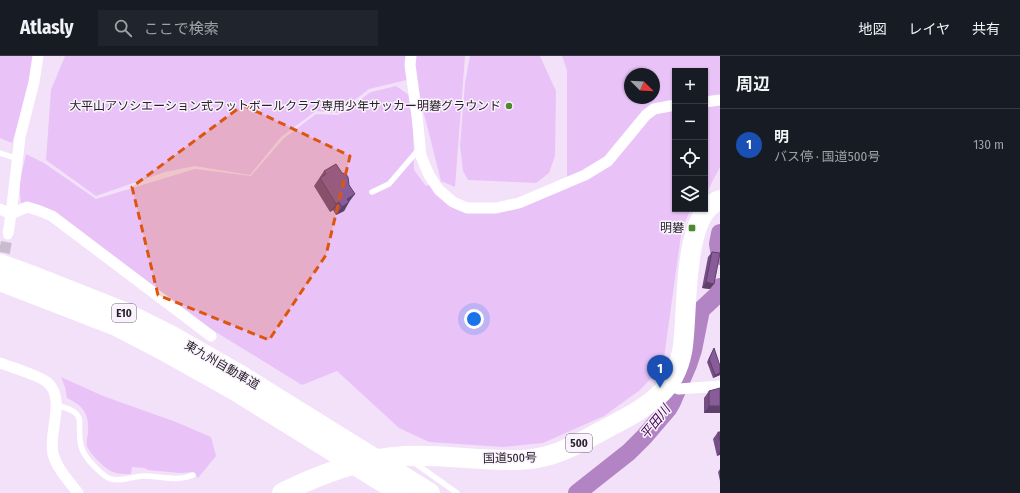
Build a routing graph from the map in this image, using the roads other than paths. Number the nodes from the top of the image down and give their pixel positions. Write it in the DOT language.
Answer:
graph roads {
  1 [pos="38,56"];
  2 [pos="411,56"];
  3 [pos="720,100"];
  4 [pos="708,102"];
  5 [pos="672,106"];
  6 [pos="420,149"];
  7 [pos="0,153"];
  8 [pos="18,159"];
  9 [pos="372,192"];
  10 [pos="720,200"];
  11 [pos="0,209"];
  12 [pos="11,214"];
  13 [pos="8,234"];
  14 [pos="0,264"];
  15 [pos="0,281"];
  16 [pos="211,336"];
  17 [pos="0,363"];
  18 [pos="238,383"];
  19 [pos="720,386"];
  20 [pos="675,387"];
  21 [pos="56,405"];
  22 [pos="406,456"];
  23 [pos="193,475"];
  24 [pos="78,493"];
  25 [pos="282,493"];
  26 [pos="400,493"];
  27 [pos="430,493"];
  28 [pos="457,493"];
  1 -- 8 [label="street"];
  2 -- 6 [label="street"];
  3 -- 4 [label="street"];
  5 -- 6 [label="street"];
  6 -- 9 [label="lane"];
  7 -- 8 [label="lane"];
  8 -- 12 [label="street"];
  10 -- 20 [label="highway, 国道500号 / 500"];
  11 -- 12 [label="street"];
  12 -- 13 [label="street"];
  12 -- 16 [label="street"];
  14 -- 18 [label="highway, 東九州自動車道 / E10"];
  15 -- 18 [label="highway, 東九州自動車道 / E10"];
  17 -- 21 [label="street"];
  18 -- 26 [label="highway, 東九州自動車道 / E10"];
  18 -- 27 [label="highway, 東九州自動車道 / E10"];
  19 -- 20 [label="street"];
  20 -- 22 [label="highway, 国道500号 / 500"];
  21 -- 23 [label="lane"];
  21 -- 24 [label="street"];
  22 -- 25 [label="highway, 国道500号 / 500"];
  22 -- 28 [label="lane"];
}
